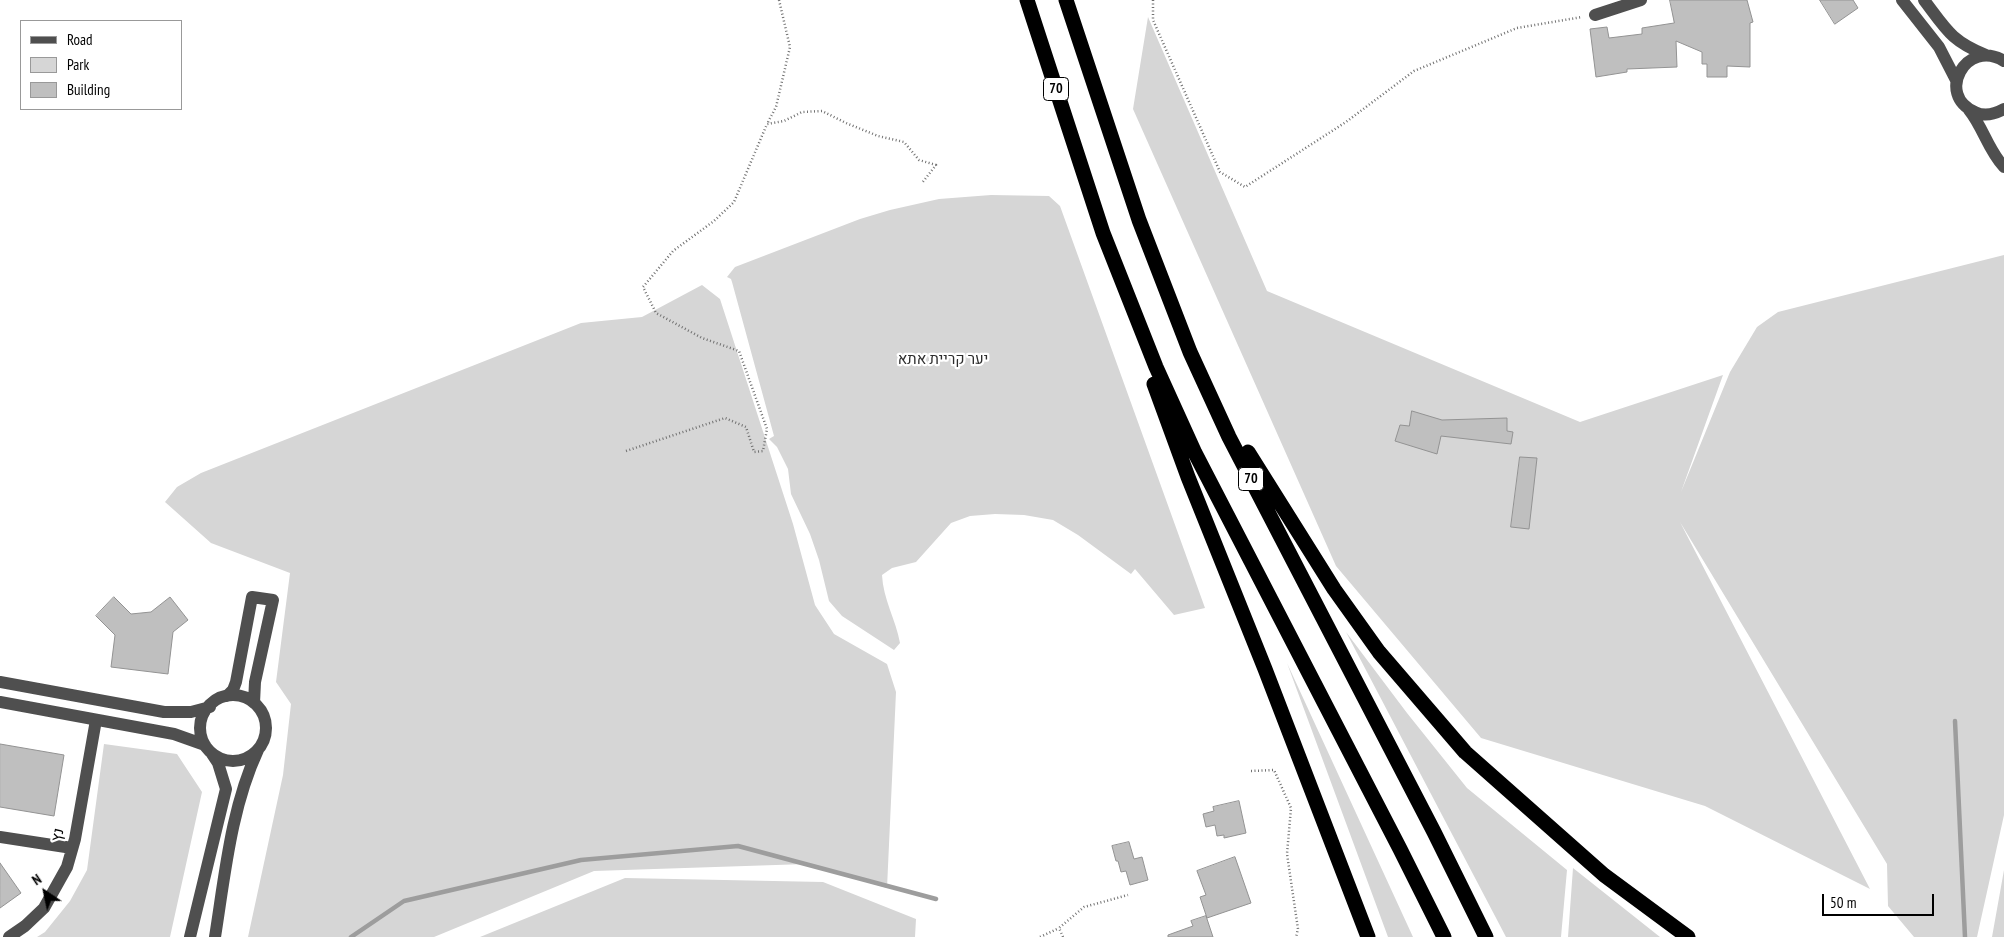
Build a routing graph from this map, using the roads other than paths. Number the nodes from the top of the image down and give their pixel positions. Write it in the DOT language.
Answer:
graph roads {
  1 [pos="1027,0"];
  2 [pos="1066,0"];
  3 [pos="1641,0"];
  4 [pos="1902,0"];
  5 [pos="1924,0"];
  6 [pos="1595,15"];
  7 [pos="1997,57"];
  8 [pos="1956,80"];
  9 [pos="2004,109"];
  10 [pos="1969,110"];
  11 [pos="2004,167"];
  12 [pos="1085,179"];
  13 [pos="1165,289"];
  14 [pos="0,682"];
  15 [pos="227,696"];
  16 [pos="0,702"];
  17 [pos="254,703"];
  18 [pos="210,707"];
  19 [pos="96,720"];
  20 [pos="208,748"];
  21 [pos="259,749"];
  22 [pos="0,837"];
  23 [pos="72,848"];
  24 [pos="9,937"];
  25 [pos="190,937"];
  26 [pos="215,937"];
  27 [pos="1368,937"];
  28 [pos="1444,937"];
  29 [pos="1486,937"];
  30 [pos="1688,937"];
  1 -- 12 [label="highway, 70"];
  2 -- 13 [label="highway, 70"];
  3 -- 6 [label="street"];
  4 -- 8 [label="street"];
  5 -- 7 [label="street"];
  7 -- 8 [label="street"];
  8 -- 10 [label="street"];
  9 -- 10 [label="street"];
  10 -- 11 [label="street"];
  12 -- 27 [label="highway"];
  12 -- 28 [label="highway, 70"];
  13 -- 29 [label="highway, 70"];
  13 -- 30 [label="highway"];
  14 -- 18 [label="street"];
  15 -- 17 [label="street"];
  15 -- 17 [label="street"];
  15 -- 18 [label="street"];
  16 -- 19 [label="street"];
  17 -- 21 [label="street"];
  18 -- 20 [label="street"];
  19 -- 20 [label="street"];
  19 -- 23 [label="street, נץ"];
  20 -- 21 [label="street"];
  20 -- 25 [label="street"];
  21 -- 26 [label="street"];
  22 -- 23 [label="street"];
  23 -- 24 [label="street, נץ"];
}
